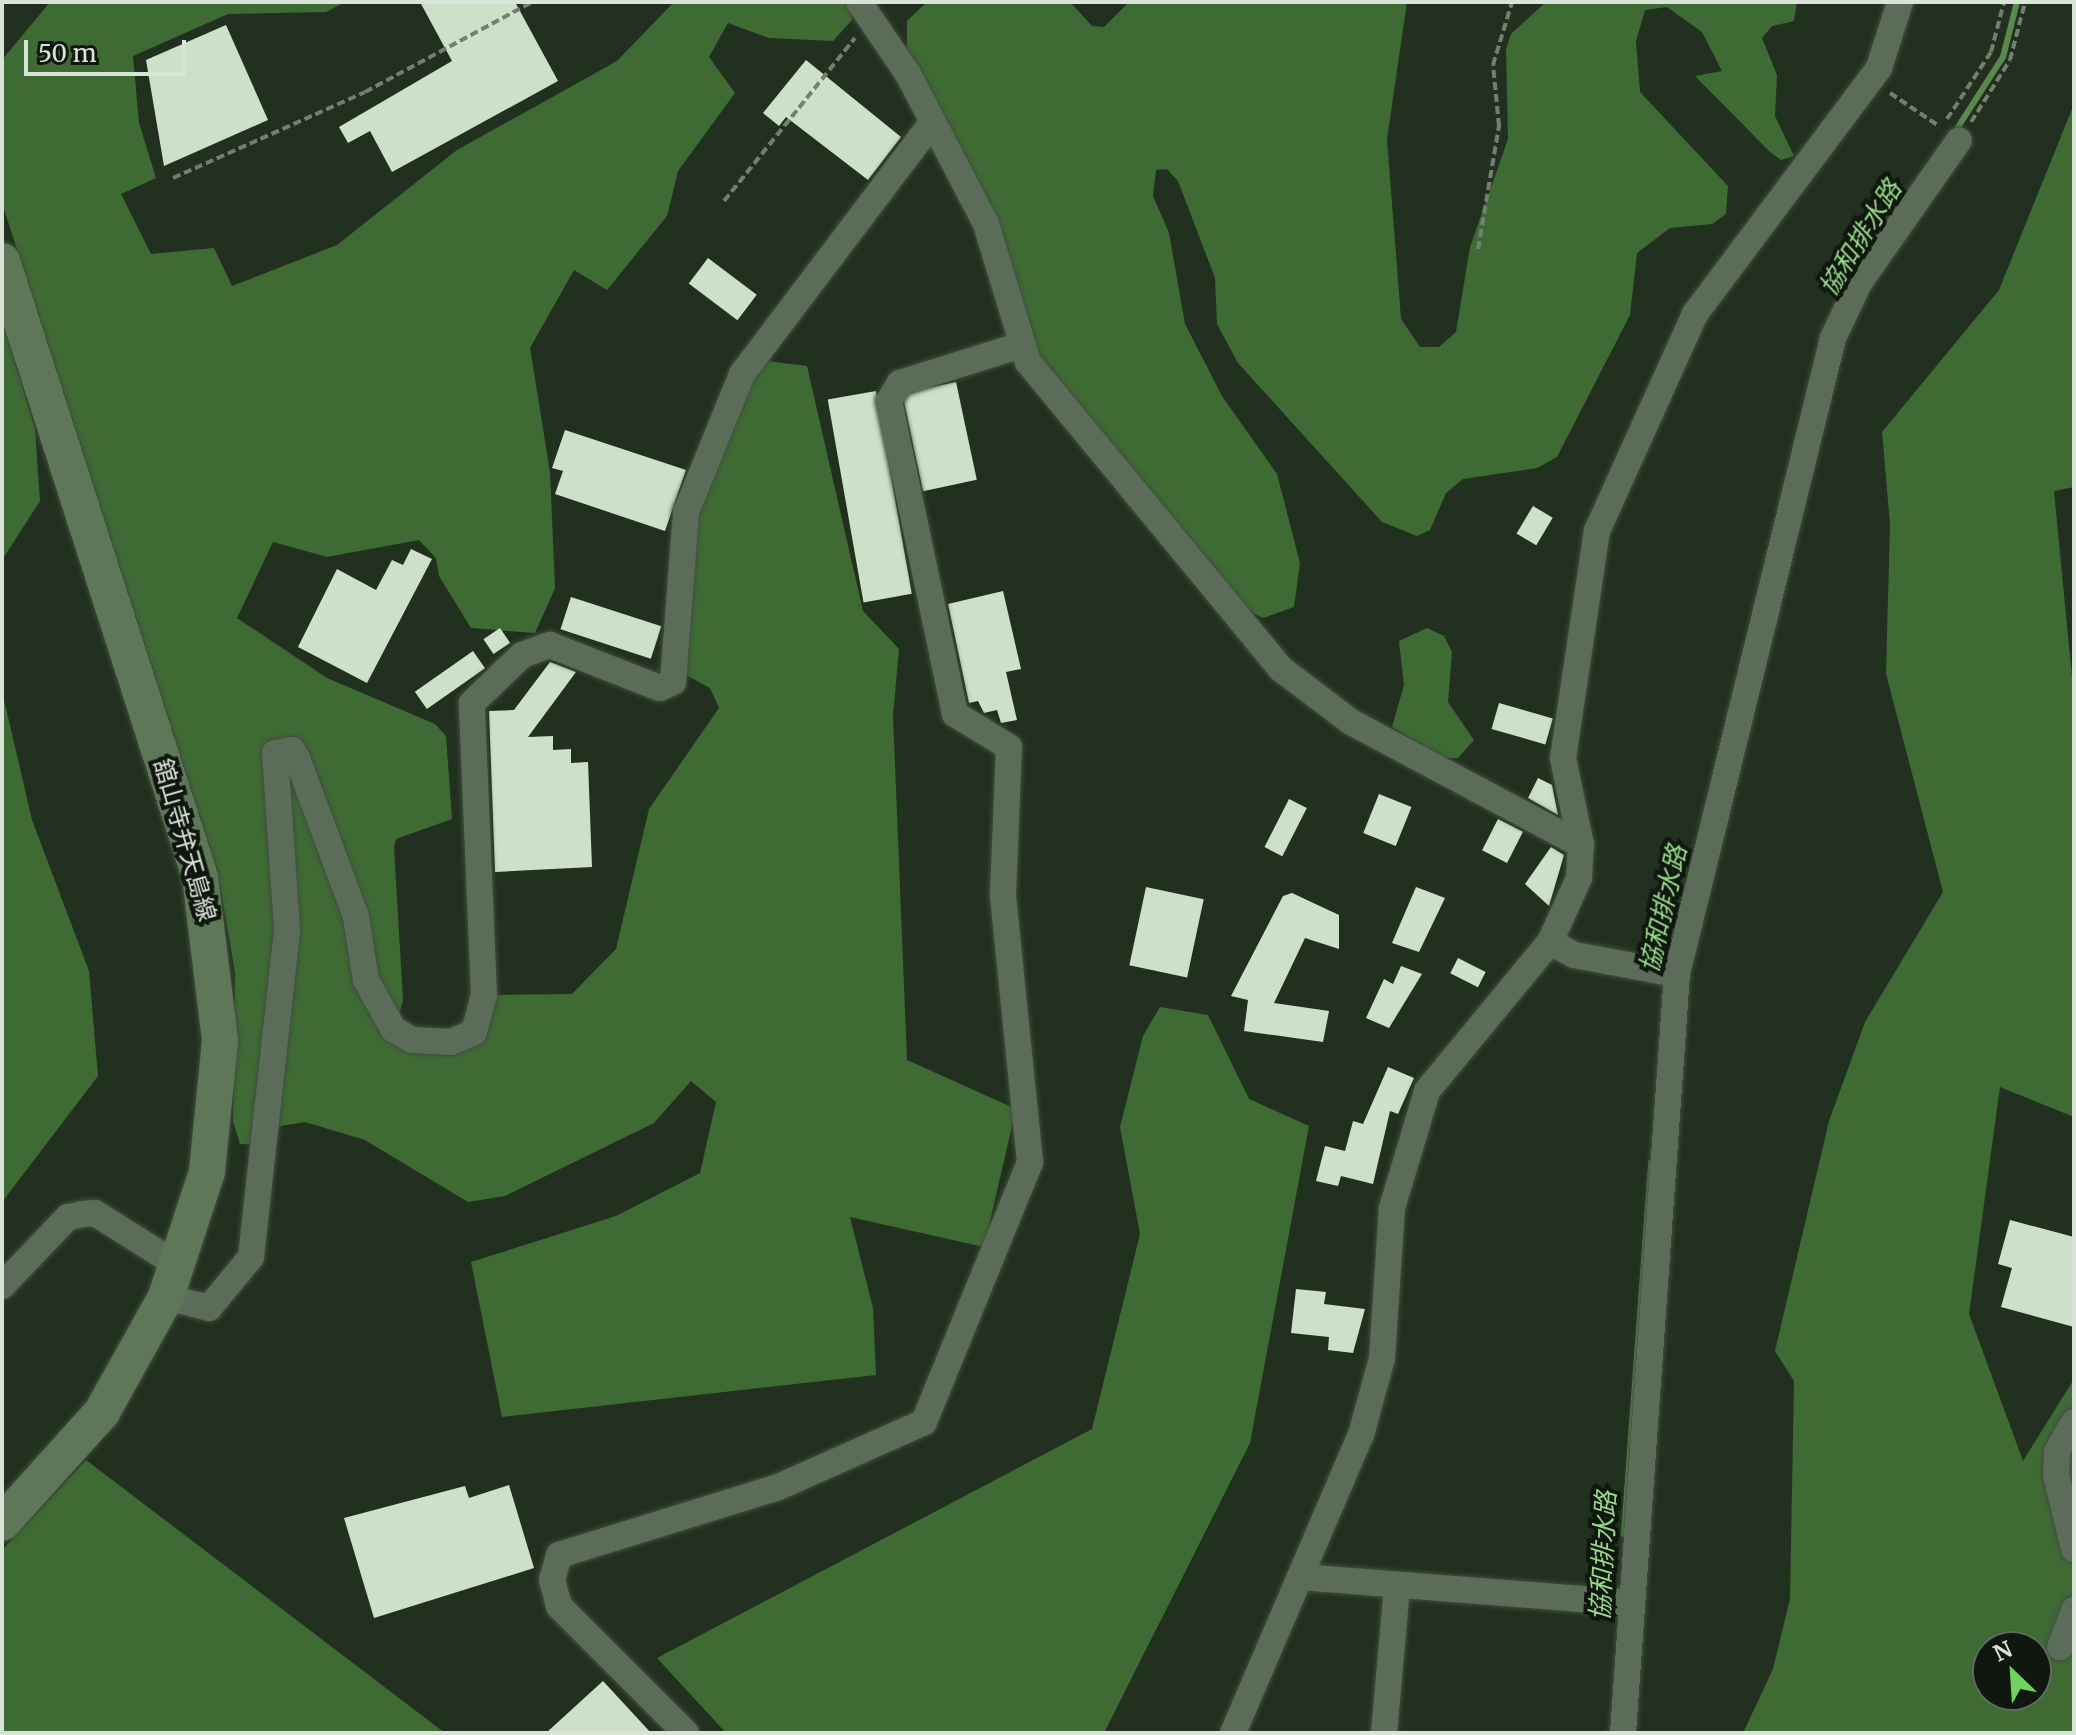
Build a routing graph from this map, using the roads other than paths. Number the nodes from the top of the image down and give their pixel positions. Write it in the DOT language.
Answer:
graph roads {
  1 [pos="1900,2"];
  2 [pos="864,11"];
  3 [pos="930,125"];
  4 [pos="1950,134"];
  5 [pos="2,261"];
  6 [pos="1018,346"];
  7 [pos="1581,845"];
  8 [pos="1550,942"];
  9 [pos="1668,973"];
  10 [pos="172,1282"];
  11 [pos="2,1286"];
  12 [pos="2074,1422"];
  13 [pos="2,1523"];
  14 [pos="2074,1549"];
  15 [pos="1301,1577"];
  16 [pos="1397,1586"];
  17 [pos="1622,1603"];
  18 [pos="2074,1610"];
  19 [pos="2060,1647"];
  20 [pos="686,1733"];
  21 [pos="1233,1733"];
  22 [pos="1384,1733"];
  23 [pos="1623,1733"];
  1 -- 7 [label="street"];
  2 -- 3 [label="street"];
  3 -- 6 [label="street"];
  3 -- 10 [label="street"];
  4 -- 9 [label="street"];
  5 -- 10 [label="main road, 舘山寺弁天島線"];
  6 -- 7 [label="street"];
  6 -- 20 [label="street"];
  7 -- 8 [label="street"];
  8 -- 9 [label="street"];
  8 -- 15 [label="street"];
  9 -- 17 [label="street"];
  10 -- 11 [label="street"];
  10 -- 13 [label="main road, 舘山寺弁天島線"];
  12 -- 14 [label="street"];
  15 -- 16 [label="street"];
  15 -- 21 [label="street"];
  16 -- 17 [label="street"];
  16 -- 22 [label="street"];
  17 -- 23 [label="street"];
  18 -- 19 [label="street"];
}
